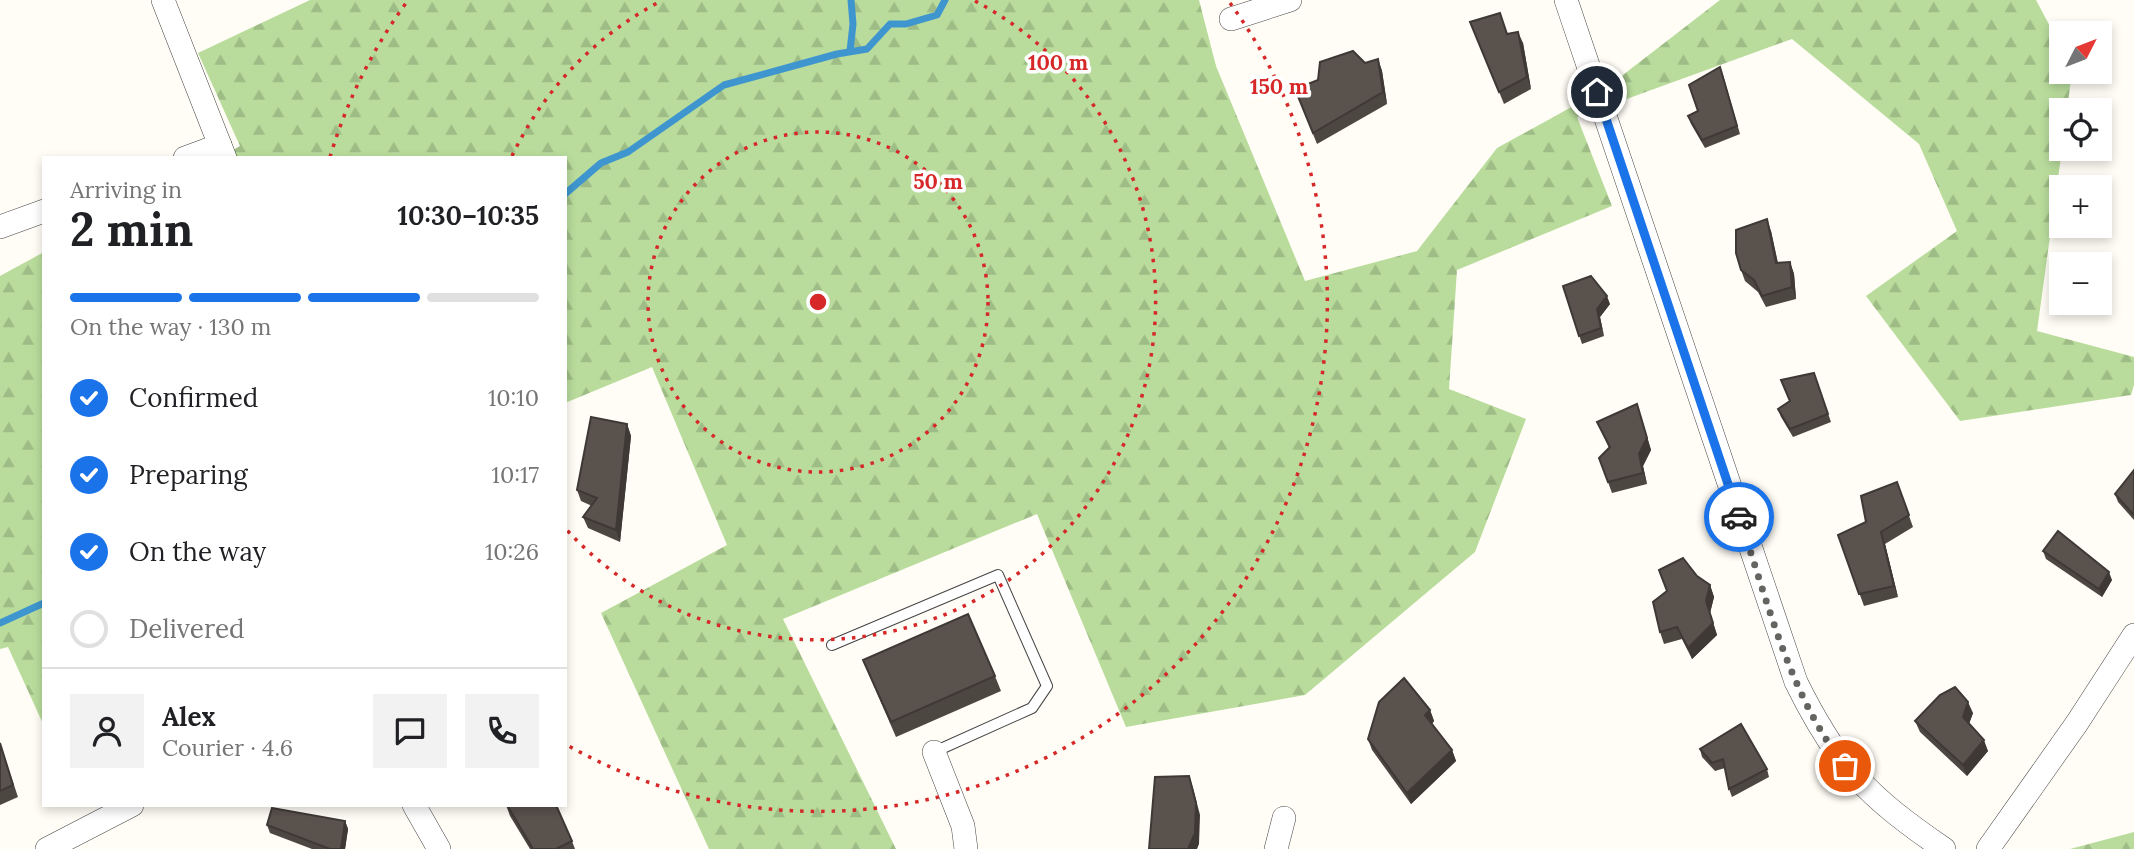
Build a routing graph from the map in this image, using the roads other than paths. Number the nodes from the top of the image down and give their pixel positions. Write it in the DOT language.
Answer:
graph roads {
  1 [pos="163,0"];
  2 [pos="1290,0"];
  3 [pos="1566,0"];
  4 [pos="1231,19"];
  5 [pos="222,151"];
  6 [pos="196,156"];
  7 [pos="42,212"];
  8 [pos="0,227"];
  9 [pos="2134,635"];
  10 [pos="832,645"];
  11 [pos="934,752"];
  12 [pos="128,807"];
  13 [pos="415,807"];
  14 [pos="1284,818"];
  15 [pos="47,849"];
  16 [pos="439,849"];
  17 [pos="966,849"];
  18 [pos="1276,849"];
  19 [pos="1944,849"];
  20 [pos="1988,849"];
  1 -- 5 [label="street"];
  2 -- 4 [label="street"];
  3 -- 19 [label="street"];
  5 -- 6 [label="street"];
  7 -- 8 [label="street"];
  9 -- 20 [label="street"];
  10 -- 11 [label="lane"];
  11 -- 17 [label="street"];
  12 -- 15 [label="street"];
  13 -- 16 [label="street"];
  14 -- 18 [label="street"];
}
